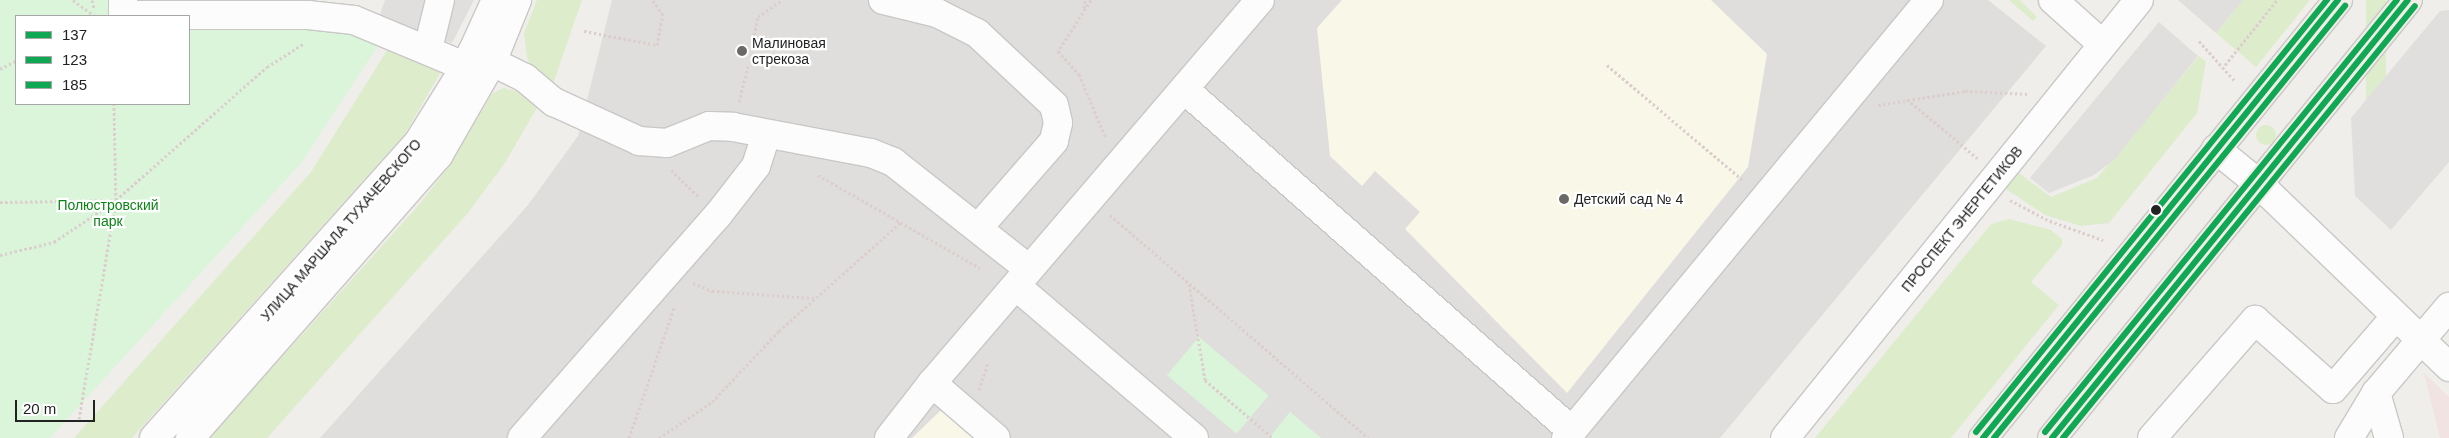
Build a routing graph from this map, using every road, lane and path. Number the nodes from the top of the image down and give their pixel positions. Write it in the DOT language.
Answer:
graph roads {
  1 [pos="73,0"];
  2 [pos="123,0"];
  3 [pos="440,0"];
  4 [pos="496,0"];
  5 [pos="517,0"];
  6 [pos="782,0"];
  7 [pos="883,0"];
  8 [pos="1085,0"];
  9 [pos="1092,0"];
  10 [pos="1260,0"];
  11 [pos="1929,0"];
  12 [pos="2053,0"];
  13 [pos="2139,0"];
  14 [pos="2277,0"];
  15 [pos="2338,0"];
  16 [pos="2408,0"];
  17 [pos="655,1"];
  18 [pos="1084,9"];
  19 [pos="94,15"];
  20 [pos="123,15"];
  21 [pos="190,16"];
  22 [pos="341,18"];
  23 [pos="584,31"];
  24 [pos="753,40"];
  25 [pos="2199,41"];
  26 [pos="2102,44"];
  27 [pos="428,49"];
  28 [pos="15,62"];
  29 [pos="479,64"];
  30 [pos="1607,65"];
  31 [pos="2224,65"];
  32 [pos="748,66"];
  33 [pos="0,69"];
  34 [pos="2235,80"];
  35 [pos="744,81"];
  36 [pos="1184,89"];
  37 [pos="2029,94"];
  38 [pos="1908,99"];
  39 [pos="114,105"];
  40 [pos="1833,114"];
  41 [pos="766,136"];
  42 [pos="640,141"];
  43 [pos="2216,149"];
  44 [pos="1978,159"];
  45 [pos="1118,165"];
  46 [pos="818,175"];
  47 [pos="2259,184"];
  48 [pos="1089,197"];
  49 [pos="1764,198"];
  50 [pos="2008,199"];
  51 [pos="116,200"];
  52 [pos="0,202"];
  53 [pos="718,215"];
  54 [pos="902,221"];
  55 [pos="980,227"];
  56 [pos="2104,240"];
  57 [pos="0,255"];
  58 [pos="678,274"];
  59 [pos="1023,277"];
  60 [pos="1189,283"];
  61 [pos="815,298"];
  62 [pos="2449,307"];
  63 [pos="2396,316"];
  64 [pos="2421,340"];
  65 [pos="2449,367"];
  66 [pos="932,383"];
  67 [pos="2376,393"];
  68 [pos="79,419"];
  69 [pos="1569,434"];
  70 [pos="154,438"];
  71 [pos="190,438"];
  72 [pos="522,438"];
  73 [pos="629,438"];
  74 [pos="660,438"];
  75 [pos="889,438"];
  76 [pos="996,438"];
  77 [pos="1194,438"];
  78 [pos="1273,438"];
  79 [pos="1368,438"];
  80 [pos="1785,438"];
  81 [pos="1983,438"];
  82 [pos="2052,438"];
  83 [pos="2152,438"];
  84 [pos="2349,438"];
  85 [pos="2389,438"];
  1 -- 19 [label="path"];
  2 -- 20 [label="street"];
  3 -- 27 [label="street"];
  4 -- 29 [label="street, УЛИЦА МАРШАЛА ТУХАЧЕВСКОГО"];
  5 -- 29 [label="street, УЛИЦА МАРШАЛА ТУХАЧЕВСКОГО"];
  6 -- 24 [label="path"];
  7 -- 55 [label="street"];
  8 -- 18 [label="path"];
  9 -- 18 [label="path"];
  10 -- 36 [label="street"];
  11 -- 40 [label="street"];
  12 -- 26 [label="street"];
  13 -- 26 [label="street, ПРОСПЕКТ ЭНЕРГЕТИКОВ"];
  14 -- 31 [label="path"];
  15 -- 43 [label="main road"];
  16 -- 47 [label="main road"];
  17 -- 23 [label="path"];
  18 -- 45 [label="path"];
  21 -- 22 [label="street"];
  22 -- 27 [label="street"];
  22 -- 51 [label="path"];
  25 -- 31 [label="path"];
  26 -- 80 [label="street, ПРОСПЕКТ ЭНЕРГЕТИКОВ"];
  27 -- 29 [label="street"];
  28 -- 33 [label="path"];
  29 -- 42 [label="street"];
  29 -- 70 [label="street, УЛИЦА МАРШАЛА ТУХАЧЕВСКОГО"];
  29 -- 71 [label="street, УЛИЦА МАРШАЛА ТУХАЧЕВСКОГО"];
  30 -- 49 [label="path"];
  31 -- 34 [label="path"];
  32 -- 35 [label="path"];
  36 -- 45 [label="street"];
  36 -- 69 [label="street"];
  37 -- 38 [label="path"];
  38 -- 40 [label="path"];
  38 -- 44 [label="path"];
  39 -- 51 [label="path"];
  40 -- 49 [label="street"];
  41 -- 42 [label="street"];
  41 -- 53 [label="street"];
  41 -- 55 [label="street"];
  42 -- 53 [label="path"];
  43 -- 47 [label="street"];
  43 -- 81 [label="main road"];
  45 -- 48 [label="street"];
  46 -- 54 [label="path"];
  47 -- 63 [label="street"];
  47 -- 82 [label="main road"];
  48 -- 59 [label="street"];
  48 -- 60 [label="path"];
  49 -- 69 [label="street"];
  50 -- 56 [label="path"];
  51 -- 52 [label="path"];
  51 -- 57 [label="path"];
  51 -- 68 [label="path"];
  53 -- 58 [label="street"];
  54 -- 59 [label="path"];
  54 -- 61 [label="path"];
  55 -- 59 [label="street"];
  58 -- 61 [label="path"];
  58 -- 72 [label="street"];
  58 -- 73 [label="path"];
  59 -- 66 [label="street"];
  59 -- 77 [label="street"];
  60 -- 78 [label="path"];
  60 -- 79 [label="path"];
  61 -- 74 [label="path"];
  62 -- 64 [label="street"];
  63 -- 64 [label="street"];
  63 -- 83 [label="street"];
  64 -- 65 [label="street"];
  64 -- 67 [label="street"];
  66 -- 75 [label="street"];
  66 -- 76 [label="street"];
  67 -- 84 [label="street"];
  67 -- 85 [label="street"];
}
